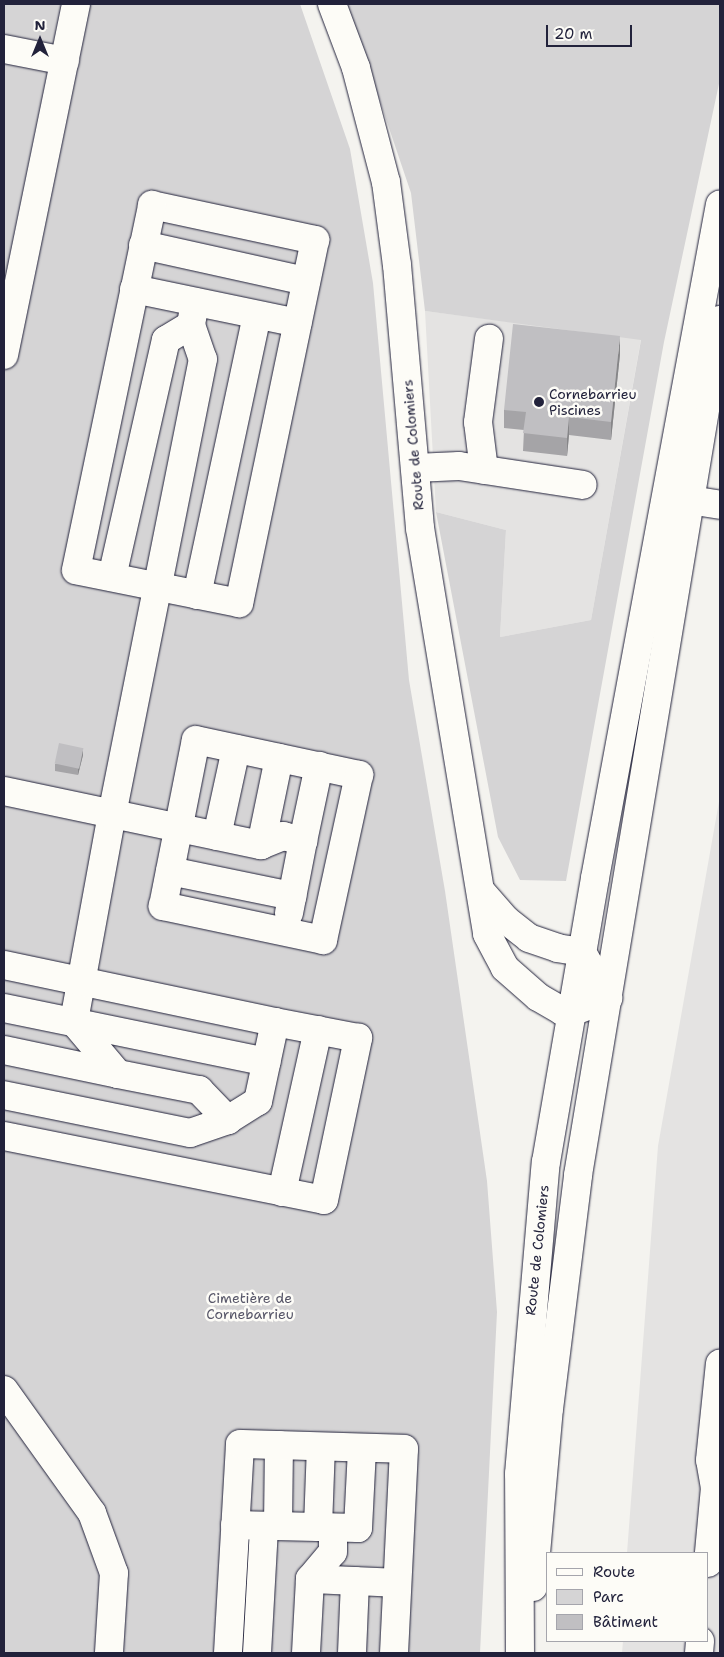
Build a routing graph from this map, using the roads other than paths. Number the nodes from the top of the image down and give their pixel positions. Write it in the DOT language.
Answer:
graph roads {
  1 [pos="76,4"];
  2 [pos="332,4"];
  3 [pos="4,49"];
  4 [pos="64,61"];
  5 [pos="720,204"];
  6 [pos="143,245"];
  7 [pos="306,280"];
  8 [pos="134,289"];
  9 [pos="193,313"];
  10 [pos="257,314"];
  11 [pos="720,320"];
  12 [pos="298,323"];
  13 [pos="489,339"];
  14 [pos="4,355"];
  15 [pos="415,468"];
  16 [pos="484,470"];
  17 [pos="179,479"];
  18 [pos="583,485"];
  19 [pos="220,486"];
  20 [pos="690,500"];
  21 [pos="720,505"];
  22 [pos="112,577"];
  23 [pos="157,586"];
  24 [pos="197,594"];
  25 [pos="236,749"];
  26 [pos="279,758"];
  27 [pos="319,766"];
  28 [pos="4,791"];
  29 [pos="112,814"];
  30 [pos="178,828"];
  31 [pos="217,836"];
  32 [pos="303,841"];
  33 [pos="261,845"];
  34 [pos="170,871"];
  35 [pos="481,891"];
  36 [pos="292,896"];
  37 [pos="285,932"];
  38 [pos="582,952"];
  39 [pos="4,965"];
  40 [pos="82,981"];
  41 [pos="608,998"];
  42 [pos="574,1003"];
  43 [pos="4,1008"];
  44 [pos="74,1022"];
  45 [pos="275,1022"];
  46 [pos="318,1030"];
  47 [pos="4,1050"];
  48 [pos="266,1062"];
  49 [pos="118,1074"];
  50 [pos="4,1095"];
  51 [pos="228,1120"];
  52 [pos="4,1136"];
  53 [pos="282,1192"];
  54 [pos="720,1364"];
  55 [pos="4,1390"];
  56 [pos="279,1445"];
  57 [pos="321,1447"];
  58 [pos="362,1448"];
  59 [pos="235,1525"];
  60 [pos="271,1526"];
  61 [pos="325,1527"];
  62 [pos="709,1552"];
  63 [pos="310,1579"];
  64 [pos="355,1581"];
  65 [pos="397,1583"];
  66 [pos="109,1653"];
  67 [pos="228,1653"];
  68 [pos="257,1653"];
  69 [pos="306,1653"];
  70 [pos="352,1653"];
  71 [pos="394,1653"];
  72 [pos="522,1653"];
  1 -- 4 [label="main road"];
  2 -- 15 [label="main road, Route de Colomiers"];
  3 -- 4 [label="main road"];
  4 -- 14 [label="main road"];
  5 -- 38 [label="main road"];
  6 -- 7 [label="main road"];
  6 -- 7 [label="main road"];
  6 -- 8 [label="main road"];
  7 -- 12 [label="main road"];
  8 -- 9 [label="main road"];
  8 -- 22 [label="main road"];
  9 -- 10 [label="main road"];
  9 -- 17 [label="main road"];
  9 -- 22 [label="main road"];
  10 -- 12 [label="main road"];
  10 -- 19 [label="main road"];
  11 -- 20 [label="main road, Route de Colomiers"];
  12 -- 24 [label="main road"];
  13 -- 16 [label="main road"];
  15 -- 16 [label="main road"];
  15 -- 35 [label="main road, Route de Colomiers"];
  16 -- 18 [label="main road"];
  17 -- 19 [label="main road"];
  17 -- 23 [label="main road"];
  19 -- 24 [label="main road"];
  20 -- 21 [label="main road"];
  20 -- 41 [label="main road, Route de Colomiers"];
  22 -- 23 [label="main road"];
  23 -- 24 [label="main road"];
  23 -- 29 [label="main road"];
  25 -- 26 [label="main road"];
  25 -- 30 [label="main road"];
  25 -- 31 [label="main road"];
  26 -- 27 [label="main road"];
  26 -- 33 [label="main road"];
  27 -- 32 [label="main road"];
  27 -- 37 [label="main road"];
  28 -- 29 [label="main road"];
  29 -- 30 [label="main road"];
  29 -- 40 [label="main road"];
  30 -- 31 [label="main road"];
  30 -- 34 [label="main road"];
  31 -- 33 [label="main road"];
  32 -- 33 [label="main road"];
  32 -- 36 [label="main road"];
  34 -- 36 [label="main road"];
  34 -- 37 [label="main road"];
  35 -- 38 [label="main road, Route de Colomiers"];
  35 -- 42 [label="main road, Route de Colomiers"];
  36 -- 37 [label="main road"];
  38 -- 41 [label="main road"];
  38 -- 42 [label="main road"];
  39 -- 40 [label="main road"];
  40 -- 44 [label="main road"];
  40 -- 45 [label="main road"];
  41 -- 42 [label="main road"];
  41 -- 72 [label="main road, Route de Colomiers"];
  42 -- 72 [label="main road, Route de Colomiers"];
  43 -- 44 [label="main road"];
  44 -- 48 [label="main road"];
  44 -- 49 [label="main road"];
  45 -- 46 [label="main road"];
  45 -- 48 [label="main road"];
  46 -- 53 [label="main road"];
  46 -- 53 [label="main road"];
  47 -- 49 [label="main road"];
  48 -- 51 [label="main road"];
  49 -- 51 [label="main road"];
  50 -- 51 [label="main road"];
  52 -- 53 [label="main road"];
  54 -- 62 [label="main road"];
  55 -- 66 [label="main road"];
  56 -- 57 [label="main road"];
  56 -- 59 [label="main road"];
  56 -- 60 [label="main road"];
  57 -- 58 [label="main road"];
  57 -- 61 [label="main road"];
  58 -- 61 [label="main road"];
  58 -- 65 [label="main road"];
  59 -- 60 [label="main road"];
  59 -- 67 [label="main road"];
  60 -- 61 [label="main road"];
  60 -- 68 [label="main road"];
  61 -- 63 [label="main road"];
  63 -- 64 [label="main road"];
  63 -- 69 [label="main road"];
  64 -- 65 [label="main road"];
  64 -- 70 [label="main road"];
  65 -- 71 [label="main road"];
}
